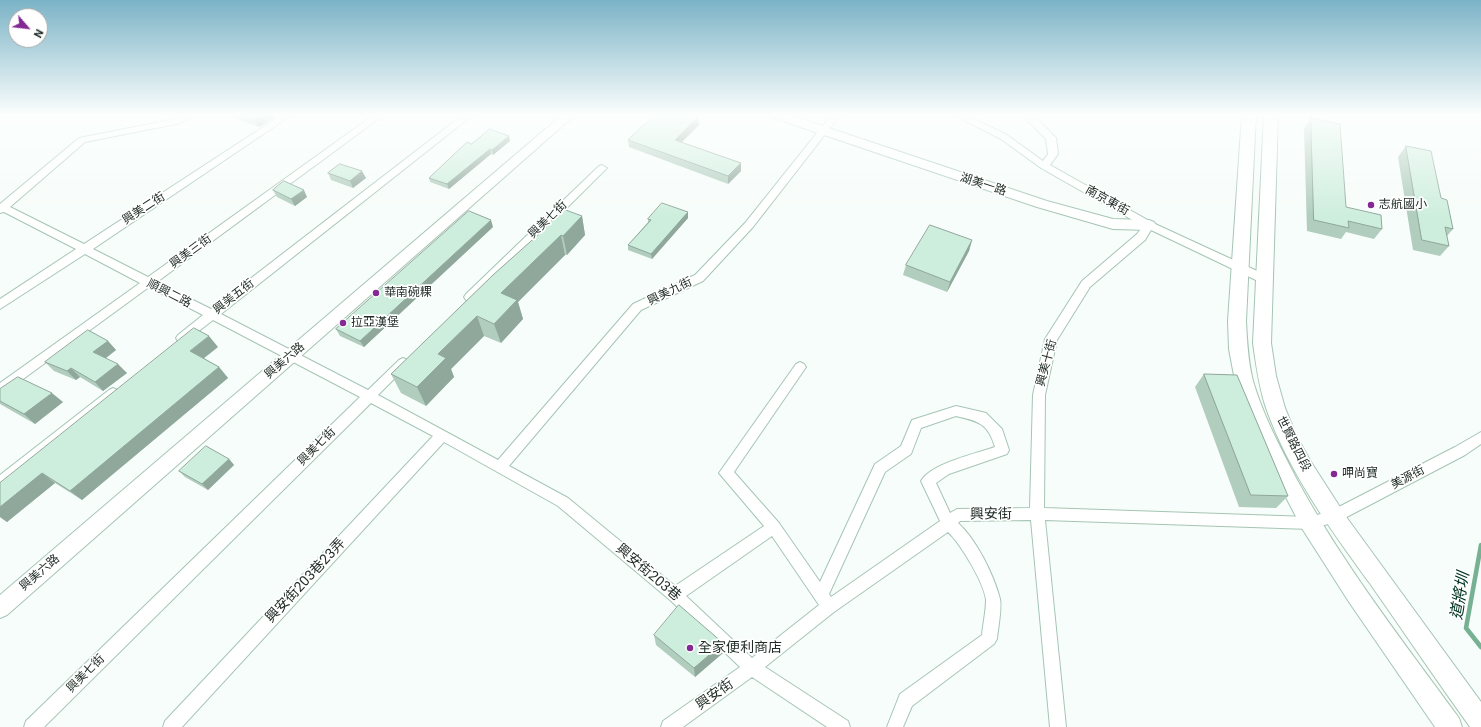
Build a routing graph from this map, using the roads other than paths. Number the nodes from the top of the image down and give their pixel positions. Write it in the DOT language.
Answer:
graph roads {
  1 [pos="73,148"];
  2 [pos="237,148"];
  3 [pos="335,148"];
  4 [pos="426,148"];
  5 [pos="531,148"];
  6 [pos="810,148"];
  7 [pos="877,148"];
  8 [pos="1019,148"];
  9 [pos="1052,148"];
  10 [pos="1247,148"];
  11 [pos="1270,148"];
  12 [pos="1044,166"];
  13 [pos="602,168"];
  14 [pos="1,209"];
  15 [pos="1149,225"];
  16 [pos="84,249"];
  17 [pos="1240,268"];
  18 [pos="1264,279"];
  19 [pos="148,284"];
  20 [pos="0,305"];
  21 [pos="460,307"];
  22 [pos="211,315"];
  23 [pos="174,345"];
  24 [pos="414,352"];
  25 [pos="290,356"];
  26 [pos="800,367"];
  27 [pos="124,384"];
  28 [pos="0,390"];
  29 [pos="368,396"];
  30 [pos="442,435"];
  31 [pos="1481,437"];
  32 [pos="500,467"];
  33 [pos="0,483"];
  34 [pos="1037,514"];
  35 [pos="1334,517"];
  36 [pos="948,523"];
  37 [pos="1310,523"];
  38 [pos="774,527"];
  39 [pos="676,595"];
  40 [pos="825,602"];
  41 [pos="0,608"];
  42 [pos="752,668"];
  43 [pos="1481,722"];
  44 [pos="32,727"];
  45 [pos="171,727"];
  46 [pos="669,727"];
  47 [pos="842,727"];
  48 [pos="895,727"];
  49 [pos="1058,727"];
  50 [pos="1450,727"];
  1 -- 14 [label="street"];
  2 -- 16 [label="street, 興美二街"];
  3 -- 19 [label="street, 興美三街"];
  4 -- 22 [label="street, 興美五街"];
  5 -- 25 [label="street, 興美六路"];
  6 -- 32 [label="street, 興美九街"];
  7 -- 15 [label="street, 湖美一路"];
  8 -- 12 [label="street, 南京東街"];
  9 -- 12 [label="street"];
  10 -- 17 [label="main road, 世賢路四段"];
  11 -- 18 [label="main road, 世賢路四段"];
  12 -- 15 [label="street, 南京東街"];
  13 -- 21 [label="street, 興美七街"];
  14 -- 16 [label="street, 順興二路"];
  15 -- 17 [label="street, 南京東街"];
  15 -- 34 [label="street, 興美十街"];
  16 -- 19 [label="street, 順興二路"];
  16 -- 20 [label="street, 興美二街"];
  17 -- 18 [label="street, 南京東街"];
  17 -- 37 [label="main road, 世賢路四段"];
  18 -- 35 [label="main road, 世賢路四段"];
  19 -- 22 [label="street, 順興二路"];
  19 -- 28 [label="street, 興美三街"];
  22 -- 23 [label="street, 興美五街"];
  22 -- 25 [label="street, 順興二路"];
  24 -- 29 [label="street, 興美七街"];
  25 -- 29 [label="street, 順興二路"];
  25 -- 41 [label="street, 興美六路"];
  26 -- 38 [label="street"];
  27 -- 33 [label="street"];
  29 -- 30 [label="street, 順興二路"];
  29 -- 44 [label="street, 興美七街"];
  30 -- 32 [label="street, 興安街203巷"];
  30 -- 45 [label="street, 興安街203巷23弄"];
  31 -- 35 [label="street, 美源街"];
  32 -- 39 [label="street, 興安街203巷"];
  34 -- 36 [label="street, 興安街"];
  34 -- 37 [label="street, 興安街"];
  34 -- 49 [label="street, 興美十街"];
  35 -- 37 [label="street, 興安街"];
  35 -- 43 [label="main road, 世賢路四段"];
  36 -- 40 [label="street, 興安街"];
  36 -- 40 [label="street"];
  36 -- 48 [label="street"];
  37 -- 50 [label="main road, 世賢路四段"];
  38 -- 39 [label="street"];
  38 -- 40 [label="street"];
  39 -- 42 [label="street, 興安街203巷"];
  40 -- 42 [label="street, 興安街"];
  42 -- 46 [label="street, 興安街"];
  42 -- 47 [label="street, 興安街203巷"];
}
